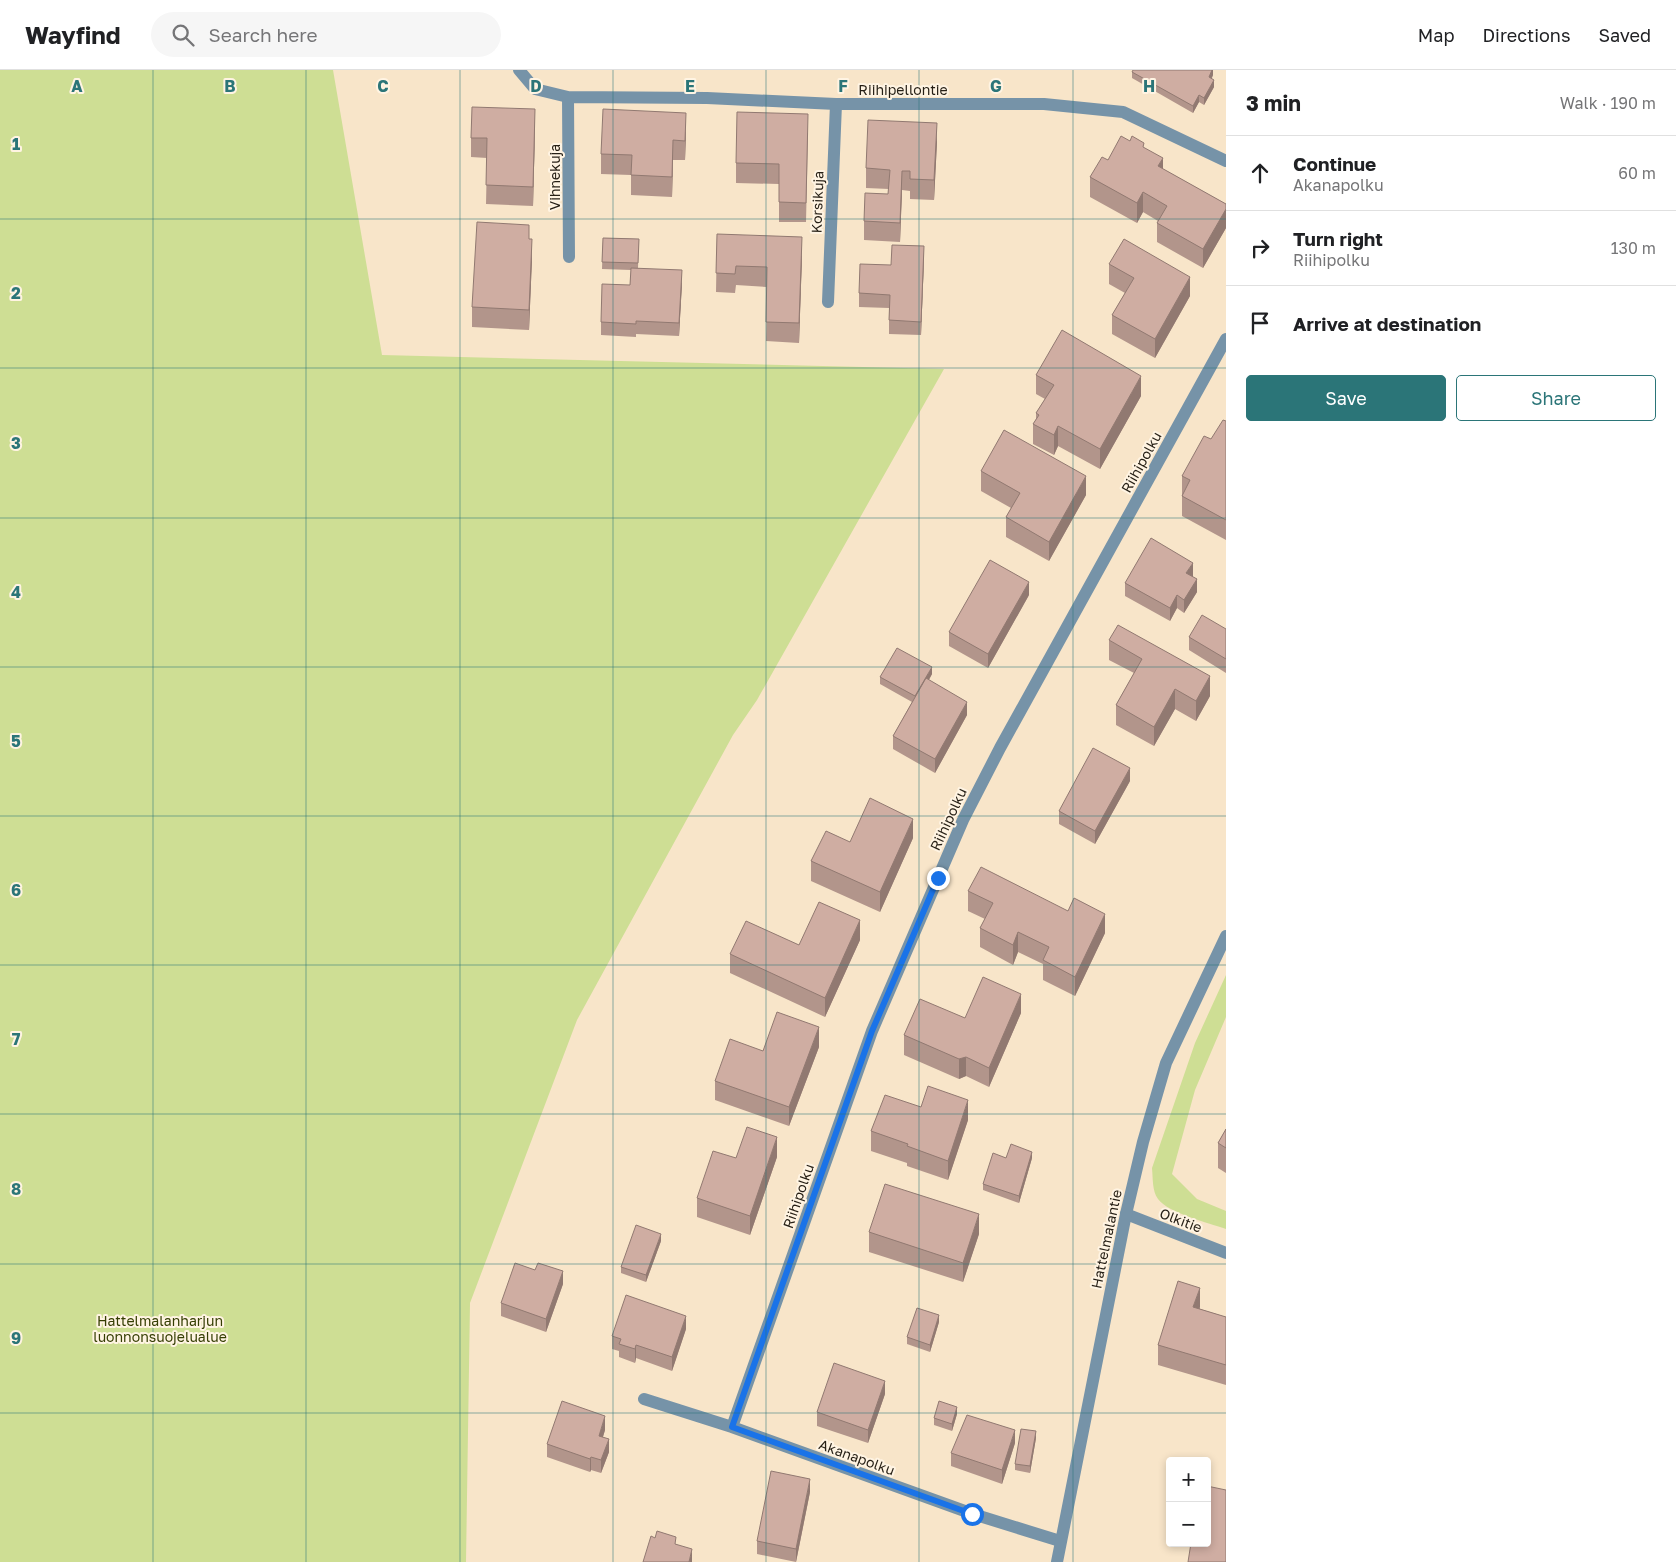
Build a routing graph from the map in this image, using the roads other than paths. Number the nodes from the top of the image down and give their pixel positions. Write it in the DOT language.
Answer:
graph roads {
  1 [pos="519,70"];
  2 [pos="568,97"];
  3 [pos="836,104"];
  4 [pos="1226,161"];
  5 [pos="569,257"];
  6 [pos="828,302"];
  7 [pos="1226,338"];
  8 [pos="1226,936"];
  9 [pos="1126,1214"];
  10 [pos="1226,1253"];
  11 [pos="644,1399"];
  12 [pos="732,1427"];
  13 [pos="1060,1541"];
  14 [pos="1056,1562"];
  1 -- 2 [label="street, Riihipellontie"];
  2 -- 3 [label="street, Riihipellontie"];
  2 -- 5 [label="street, Vihnekuja"];
  3 -- 4 [label="street, Riihipellontie"];
  3 -- 6 [label="street, Korsikuja"];
  7 -- 12 [label="street, Riihipolku"];
  8 -- 9 [label="street, Hattelmalantie"];
  9 -- 10 [label="street, Olkitie"];
  9 -- 13 [label="street, Hattelmalantie"];
  11 -- 12 [label="street, Akanapolku"];
  12 -- 13 [label="street, Akanapolku"];
  13 -- 14 [label="street, Hattelmalantie"];
}
